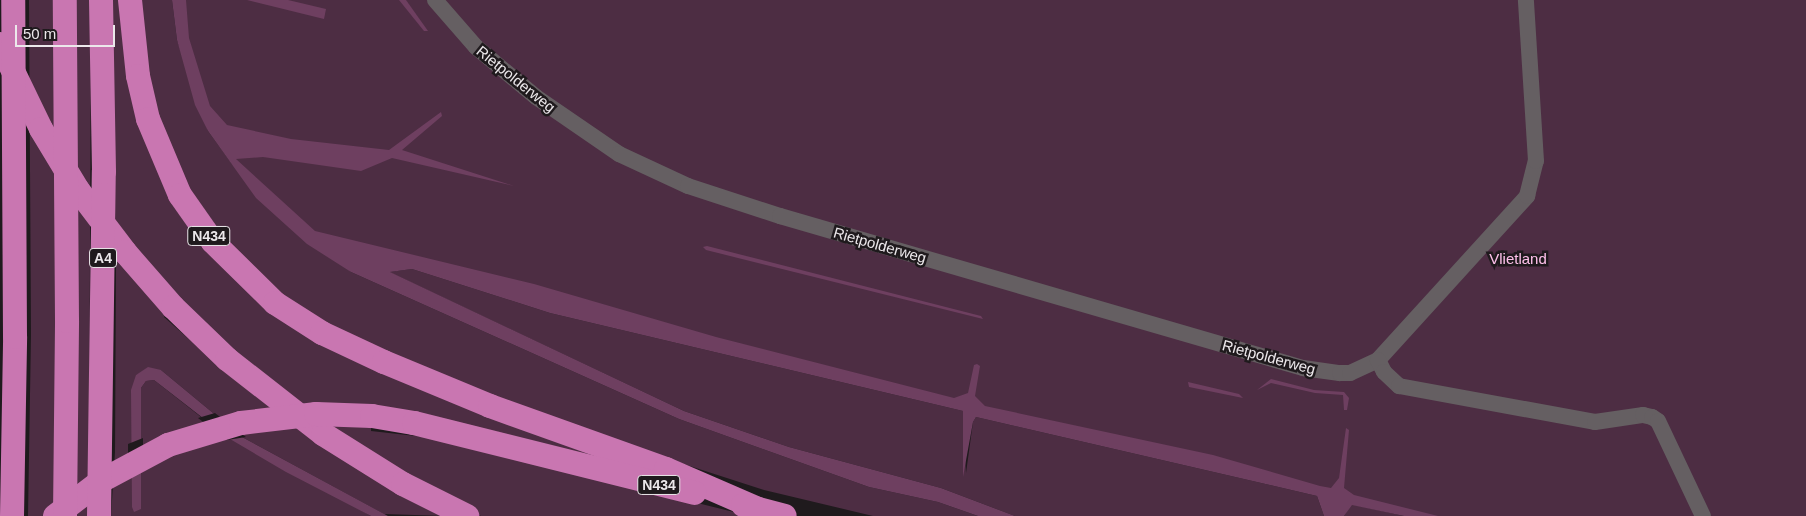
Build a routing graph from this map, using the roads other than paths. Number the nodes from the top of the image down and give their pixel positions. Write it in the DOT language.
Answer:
graph roads {
  1 [pos="13,0"];
  2 [pos="65,0"];
  3 [pos="101,0"];
  4 [pos="130,0"];
  5 [pos="435,0"];
  6 [pos="1526,0"];
  7 [pos="0,44"];
  8 [pos="1378,360"];
  9 [pos="758,509"];
  10 [pos="12,516"];
  11 [pos="55,516"];
  12 [pos="65,516"];
  13 [pos="99,516"];
  14 [pos="467,516"];
  15 [pos="785,516"];
  16 [pos="1703,516"];
  1 -- 10 [label="highway"];
  2 -- 12 [label="highway, A4"];
  3 -- 13 [label="highway, A4"];
  4 -- 9 [label="highway, N434"];
  5 -- 8 [label="street, Rietpolderweg"];
  6 -- 8 [label="street, Rietpolderweg"];
  7 -- 14 [label="highway"];
  8 -- 16 [label="street"];
  9 -- 11 [label="highway, N434"];
  9 -- 15 [label="highway, N434"];
}
